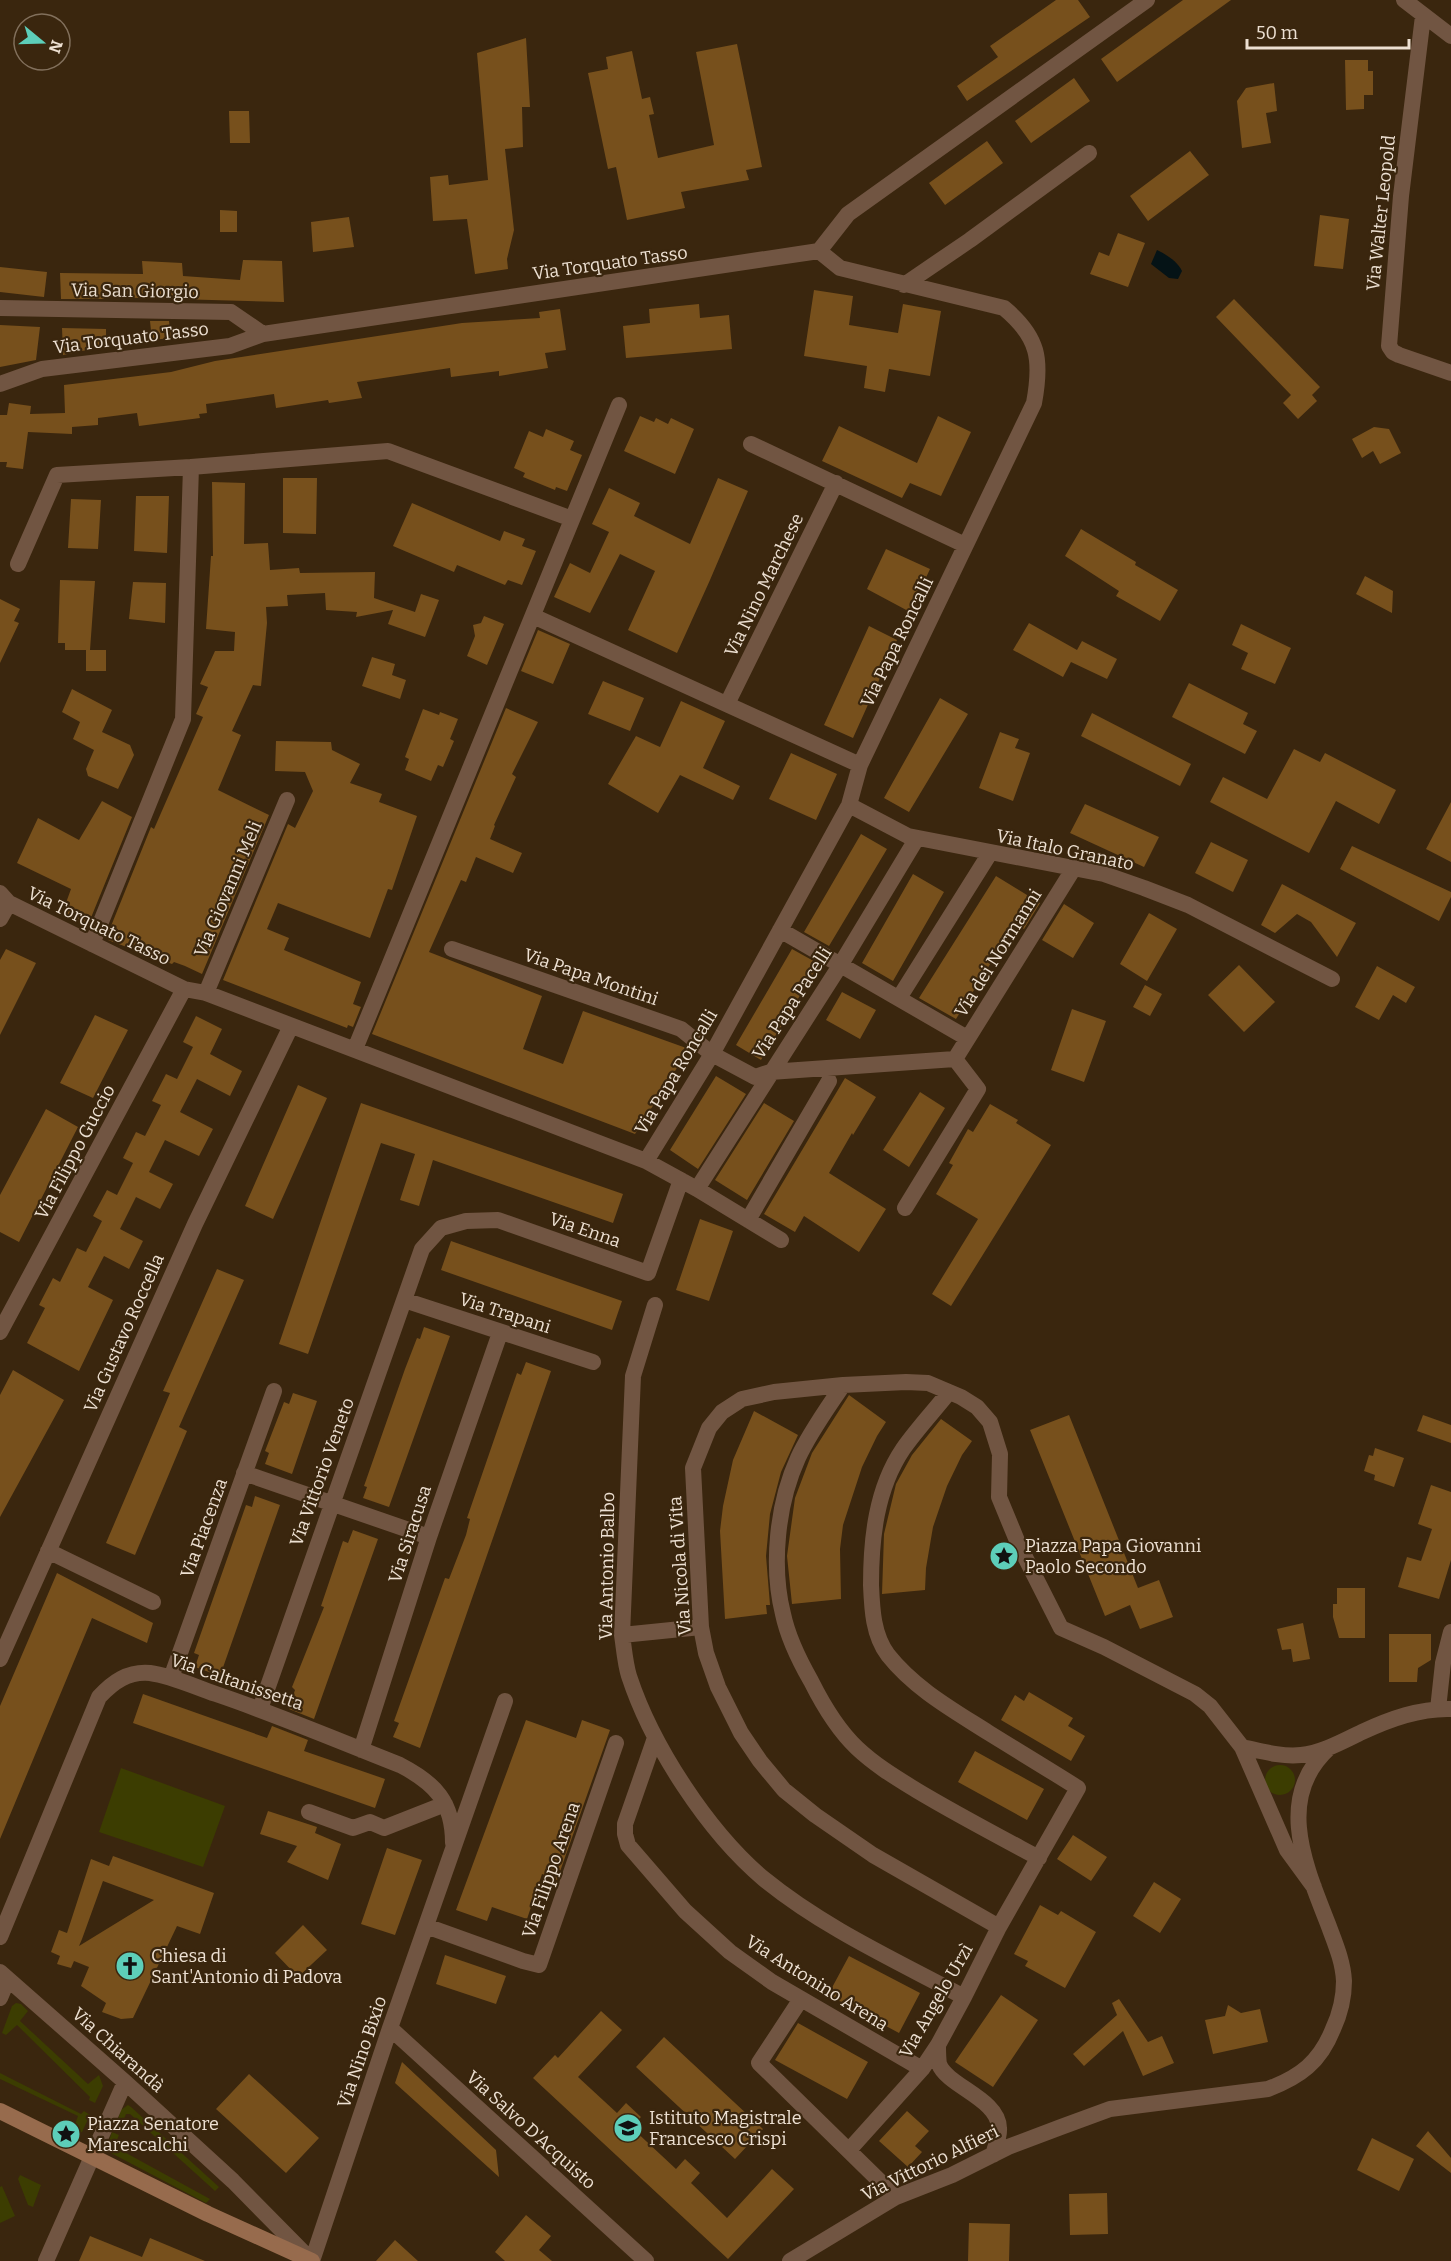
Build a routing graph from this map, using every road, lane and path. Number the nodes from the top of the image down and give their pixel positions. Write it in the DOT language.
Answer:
graph roads {
  1 [pos="1147,0"];
  2 [pos="1404,0"];
  3 [pos="1423,16"];
  4 [pos="1451,36"];
  5 [pos="1089,153"];
  6 [pos="819,251"];
  7 [pos="904,285"];
  8 [pos="0,308"];
  9 [pos="263,334"];
  10 [pos="1451,373"];
  11 [pos="0,384"];
  12 [pos="619,405"];
  13 [pos="751,444"];
  14 [pos="191,467"];
  15 [pos="836,483"];
  16 [pos="572,519"];
  17 [pos="965,545"];
  18 [pos="18,564"];
  19 [pos="533,616"];
  20 [pos="727,705"];
  21 [pos="860,765"];
  22 [pos="287,800"];
  23 [pos="849,805"];
  24 [pos="917,838"];
  25 [pos="990,853"];
  26 [pos="1074,868"];
  27 [pos="4,898"];
  28 [pos="0,919"];
  29 [pos="780,930"];
  30 [pos="92,944"];
  31 [pos="452,949"];
  32 [pos="841,964"];
  33 [pos="1332,979"];
  34 [pos="184,990"];
  35 [pos="206,993"];
  36 [pos="899,998"];
  37 [pos="291,1026"];
  38 [pos="967,1038"];
  39 [pos="355,1049"];
  40 [pos="712,1054"];
  41 [pos="955,1059"];
  42 [pos="770,1072"];
  43 [pos="829,1081"];
  44 [pos="646,1161"];
  45 [pos="681,1180"];
  46 [pos="697,1189"];
  47 [pos="905,1208"];
  48 [pos="748,1220"];
  49 [pos="781,1240"];
  50 [pos="422,1249"];
  51 [pos="404,1300"];
  52 [pos="655,1305"];
  53 [pos="0,1332"];
  54 [pos="500,1333"];
  55 [pos="593,1362"];
  56 [pos="843,1385"];
  57 [pos="274,1391"];
  58 [pos="949,1392"];
  59 [pos="244,1473"];
  60 [pos="332,1503"];
  61 [pos="429,1537"];
  62 [pos="48,1551"];
  63 [pos="153,1602"];
  64 [pos="701,1627"];
  65 [pos="1451,1632"];
  66 [pos="622,1635"];
  67 [pos="0,1659"];
  68 [pos="171,1678"];
  69 [pos="505,1701"];
  70 [pos="260,1708"];
  71 [pos="1444,1708"];
  72 [pos="655,1738"];
  73 [pos="616,1743"];
  74 [pos="1242,1747"];
  75 [pos="1330,1747"];
  76 [pos="361,1750"];
  77 [pos="445,1804"];
  78 [pos="309,1812"];
  79 [pos="451,1856"];
  80 [pos="1039,1858"];
  81 [pos="1314,1887"];
  82 [pos="426,1926"];
  83 [pos="999,1927"];
  84 [pos="0,1937"];
  85 [pos="4,1976"];
  86 [pos="964,1997"];
  87 [pos="0,1998"];
  88 [pos="801,1999"];
  89 [pos="390,2028"];
  90 [pos="938,2044"];
  91 [pos="922,2069"];
  92 [pos="125,2082"];
  93 [pos="0,2111"];
  94 [pos="850,2150"];
  95 [pos="993,2155"];
  96 [pos="93,2156"];
  97 [pos="896,2197"];
  98 [pos="46,2261"];
  99 [pos="312,2261"];
  100 [pos="646,2261"];
  101 [pos="790,2261"];
  1 -- 6 [label="street"];
  2 -- 3 [label="street"];
  3 -- 4 [label="street"];
  3 -- 10 [label="street, Via Walter Leopold"];
  5 -- 7 [label="street"];
  6 -- 7 [label="street, Via Papa Roncalli"];
  6 -- 9 [label="street, Via Torquato Tasso"];
  7 -- 17 [label="street, Via Papa Roncalli"];
  8 -- 9 [label="street, Via San Giorgio"];
  9 -- 11 [label="street, Via Torquato Tasso"];
  12 -- 16 [label="street"];
  13 -- 15 [label="street"];
  14 -- 16 [label="street"];
  14 -- 18 [label="street"];
  14 -- 30 [label="street"];
  15 -- 17 [label="street"];
  15 -- 20 [label="street, Via Nino Marchese"];
  16 -- 19 [label="street"];
  17 -- 21 [label="street, Via Papa Roncalli"];
  19 -- 20 [label="street"];
  19 -- 39 [label="street"];
  20 -- 21 [label="street"];
  21 -- 23 [label="street, Via Papa Roncalli"];
  22 -- 35 [label="street, Via Giovanni Meli"];
  23 -- 24 [label="street, Via Italo Granato"];
  23 -- 29 [label="street, Via Papa Roncalli"];
  24 -- 25 [label="street, Via Italo Granato"];
  24 -- 32 [label="street, Via Papa Pacelli"];
  25 -- 26 [label="street, Via Italo Granato"];
  25 -- 36 [label="street"];
  26 -- 33 [label="street, Via Italo Granato"];
  26 -- 38 [label="street, Via dei Normanni"];
  27 -- 28 [label="street"];
  27 -- 30 [label="street, Via Torquato Tasso"];
  29 -- 32 [label="street"];
  29 -- 40 [label="street, Via Papa Roncalli"];
  30 -- 34 [label="street, Via Torquato Tasso"];
  31 -- 40 [label="street, Via Papa Montini"];
  32 -- 36 [label="street"];
  32 -- 42 [label="street, Via Papa Pacelli"];
  34 -- 35 [label="street, Via Torquato Tasso"];
  34 -- 53 [label="street, Via Filippo Guccio"];
  35 -- 37 [label="street, Via Torquato Tasso"];
  36 -- 38 [label="street"];
  37 -- 39 [label="street, Via Torquato Tasso"];
  37 -- 62 [label="street, Via Gustavo Roccella"];
  38 -- 41 [label="street, Via dei Normanni"];
  39 -- 44 [label="street, Via Torquato Tasso"];
  40 -- 42 [label="street, Via Papa Montini"];
  40 -- 44 [label="street, Via Papa Roncalli"];
  41 -- 42 [label="street, Via Papa Montini"];
  41 -- 47 [label="street"];
  42 -- 46 [label="street, Via Papa Pacelli"];
  43 -- 48 [label="street"];
  44 -- 45 [label="street, Via Torquato Tasso"];
  45 -- 46 [label="street, Via Torquato Tasso"];
  45 -- 50 [label="street, Via Enna"];
  46 -- 48 [label="street, Via Torquato Tasso"];
  48 -- 49 [label="street, Via Torquato Tasso"];
  50 -- 51 [label="street, Via Vittorio Veneto"];
  51 -- 54 [label="street, Via Trapani"];
  51 -- 60 [label="street, Via Vittorio Veneto"];
  52 -- 66 [label="street, Via Antonio Balbo"];
  54 -- 55 [label="street, Via Trapani"];
  54 -- 61 [label="street, Via Siracusa"];
  56 -- 58 [label="street, Via Nicola di Vita"];
  56 -- 64 [label="street, Via Nicola di Vita"];
  56 -- 80 [label="street"];
  57 -- 59 [label="street, Via Piacenza"];
  58 -- 74 [label="street"];
  58 -- 80 [label="street, Via Angelo Urzì"];
  59 -- 60 [label="street"];
  59 -- 68 [label="street, Via Piacenza"];
  60 -- 61 [label="street"];
  60 -- 70 [label="street, Via Vittorio Veneto"];
  61 -- 76 [label="street, Via Siracusa"];
  62 -- 63 [label="street"];
  62 -- 67 [label="street, Via Gustavo Roccella"];
  64 -- 66 [label="street"];
  64 -- 83 [label="street, Via Nicola di Vita"];
  65 -- 71 [label="street"];
  66 -- 72 [label="street, Via Antonio Balbo"];
  68 -- 70 [label="street, Via Caltanissetta"];
  68 -- 84 [label="street, Via Caltanissetta"];
  69 -- 79 [label="street, Via Nino Bixio"];
  70 -- 76 [label="street, Via Caltanissetta"];
  71 -- 75 [label="street"];
  72 -- 86 [label="street, Via Antonio Balbo"];
  72 -- 88 [label="street, Via Antonino Arena"];
  73 -- 82 [label="street, Via Filippo Arena"];
  74 -- 75 [label="street"];
  74 -- 81 [label="street"];
  75 -- 81 [label="street"];
  76 -- 77 [label="street, Via Caltanissetta"];
  77 -- 78 [label="street"];
  77 -- 79 [label="street, Via Caltanissetta"];
  79 -- 82 [label="street, Via Nino Bixio"];
  80 -- 83 [label="street, Via Angelo Urzì"];
  81 -- 95 [label="street, Via Vittorio Alfieri"];
  82 -- 89 [label="street, Via Nino Bixio"];
  83 -- 86 [label="street, Via Angelo Urzì"];
  85 -- 87 [label="street"];
  85 -- 92 [label="street, Via Chiarandà"];
  86 -- 90 [label="street, Via Angelo Urzì"];
  88 -- 91 [label="street, Via Antonino Arena"];
  88 -- 94 [label="street"];
  89 -- 99 [label="street, Via Nino Bixio"];
  89 -- 100 [label="street, Via Salvo D'Acquisto"];
  90 -- 91 [label="street, Via Angelo Urzì"];
  90 -- 95 [label="street"];
  91 -- 94 [label="street, Via Angelo Urzì"];
  92 -- 96 [label="street"];
  92 -- 99 [label="street, Via Chiarandà"];
  93 -- 96 [label="main road"];
  94 -- 97 [label="street"];
  95 -- 97 [label="street, Via Vittorio Alfieri"];
  96 -- 98 [label="street"];
  96 -- 99 [label="main road"];
  97 -- 101 [label="street, Via Vittorio Alfieri"];
}
